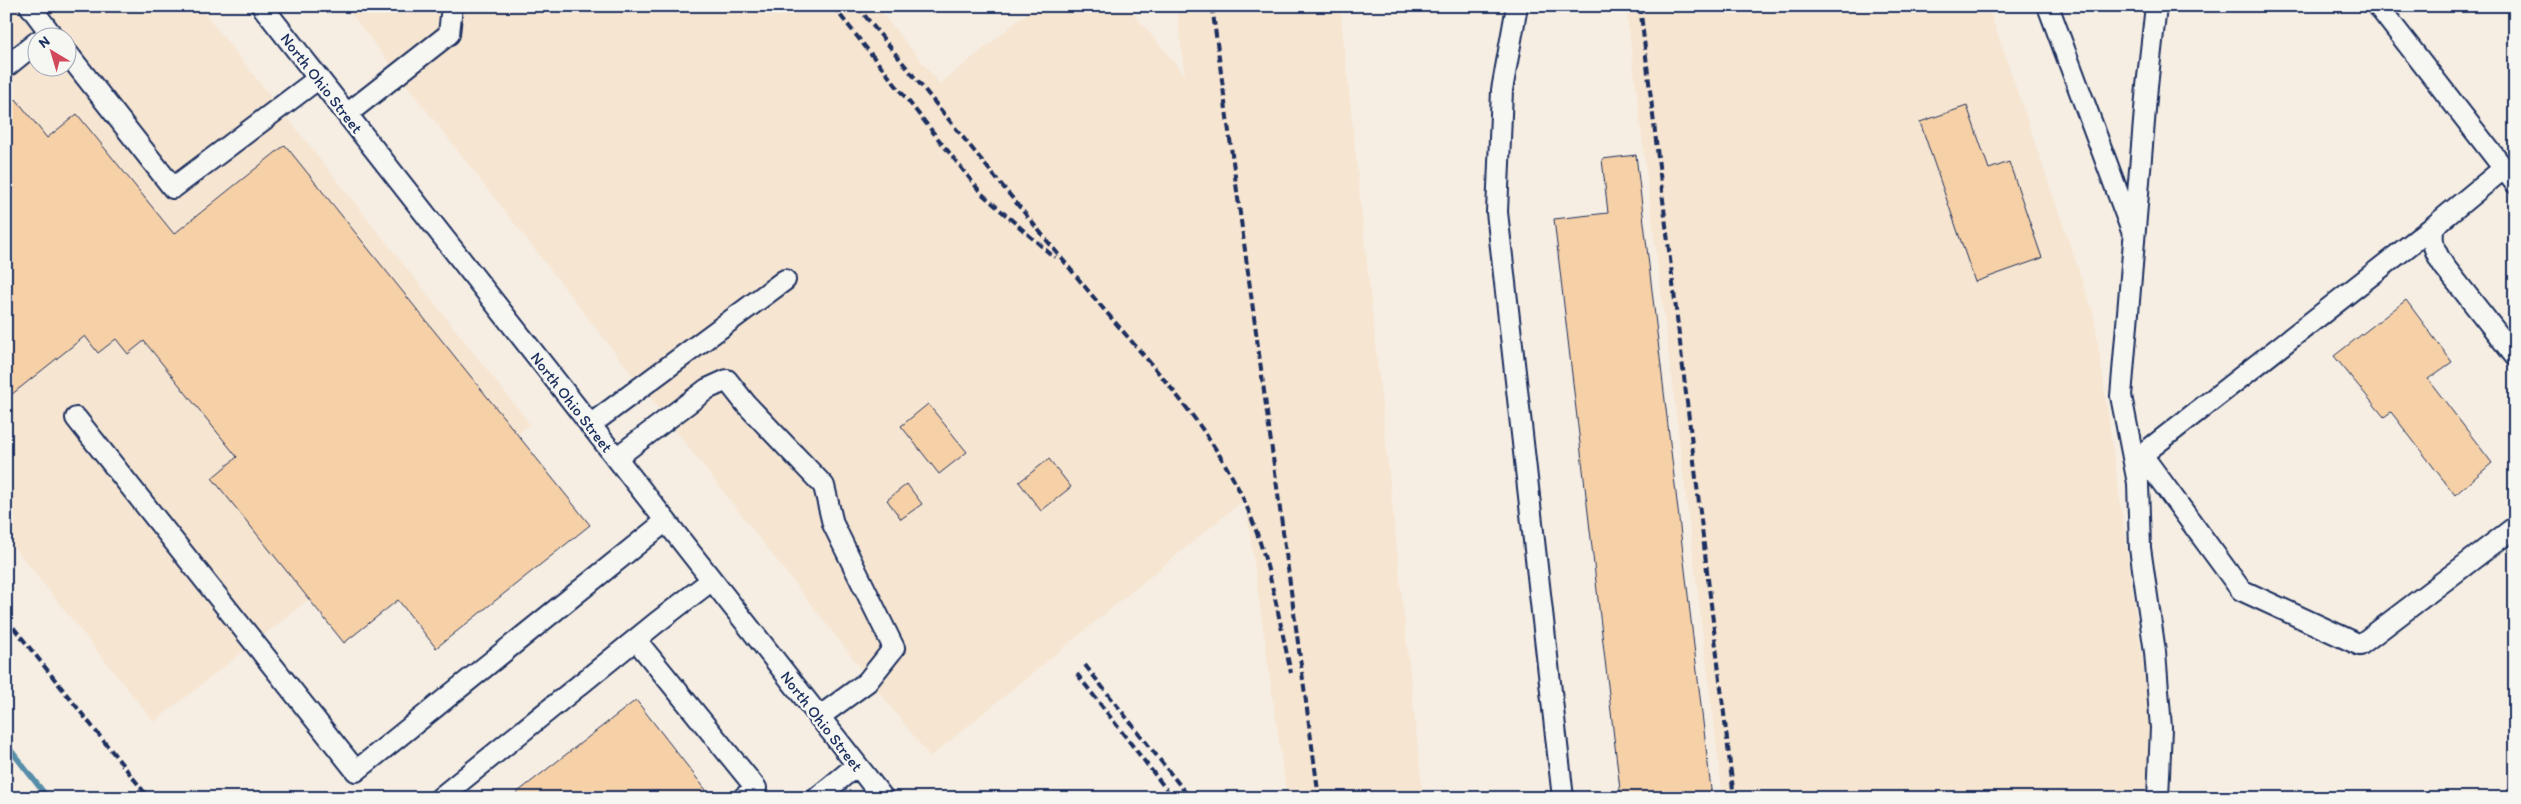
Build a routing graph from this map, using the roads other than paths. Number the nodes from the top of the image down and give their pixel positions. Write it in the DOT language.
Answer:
graph roads {
  1 [pos="30,6"];
  2 [pos="262,6"];
  3 [pos="452,6"];
  4 [pos="1517,6"];
  5 [pos="2048,6"];
  6 [pos="2156,6"];
  7 [pos="2378,6"];
  8 [pos="41,28"];
  9 [pos="28,50"];
  10 [pos="6,66"];
  11 [pos="78,67"];
  12 [pos="319,78"];
  13 [pos="347,114"];
  14 [pos="2509,176"];
  15 [pos="2434,226"];
  16 [pos="2134,237"];
  17 [pos="785,280"];
  18 [pos="2515,356"];
  19 [pos="76,418"];
  20 [pos="590,425"];
  21 [pos="616,458"];
  22 [pos="2138,458"];
  23 [pos="666,521"];
  24 [pos="2515,527"];
  25 [pos="712,580"];
  26 [pos="636,640"];
  27 [pos="819,717"];
  28 [pos="857,765"];
  29 [pos="440,798"];
  30 [pos="743,798"];
  31 [pos="817,798"];
  32 [pos="883,798"];
  33 [pos="1563,798"];
  34 [pos="2158,798"];
  1 -- 8 [label="street"];
  2 -- 12 [label="street, North Ohio Street"];
  3 -- 13 [label="street"];
  4 -- 33 [label="street"];
  5 -- 16 [label="street"];
  6 -- 16 [label="street"];
  7 -- 14 [label="street"];
  9 -- 10 [label="street"];
  11 -- 12 [label="street"];
  12 -- 13 [label="street, North Ohio Street"];
  13 -- 20 [label="street, North Ohio Street"];
  14 -- 15 [label="street"];
  15 -- 18 [label="street"];
  15 -- 22 [label="street"];
  16 -- 22 [label="street"];
  17 -- 20 [label="street"];
  19 -- 23 [label="street"];
  20 -- 21 [label="street, North Ohio Street"];
  21 -- 23 [label="street, North Ohio Street"];
  21 -- 27 [label="street"];
  22 -- 24 [label="street"];
  22 -- 34 [label="street"];
  23 -- 25 [label="street, North Ohio Street"];
  25 -- 26 [label="street"];
  25 -- 27 [label="street, North Ohio Street"];
  26 -- 29 [label="street"];
  26 -- 30 [label="street"];
  27 -- 28 [label="street, North Ohio Street"];
  28 -- 31 [label="street"];
  28 -- 32 [label="street, North Ohio Street"];
}
